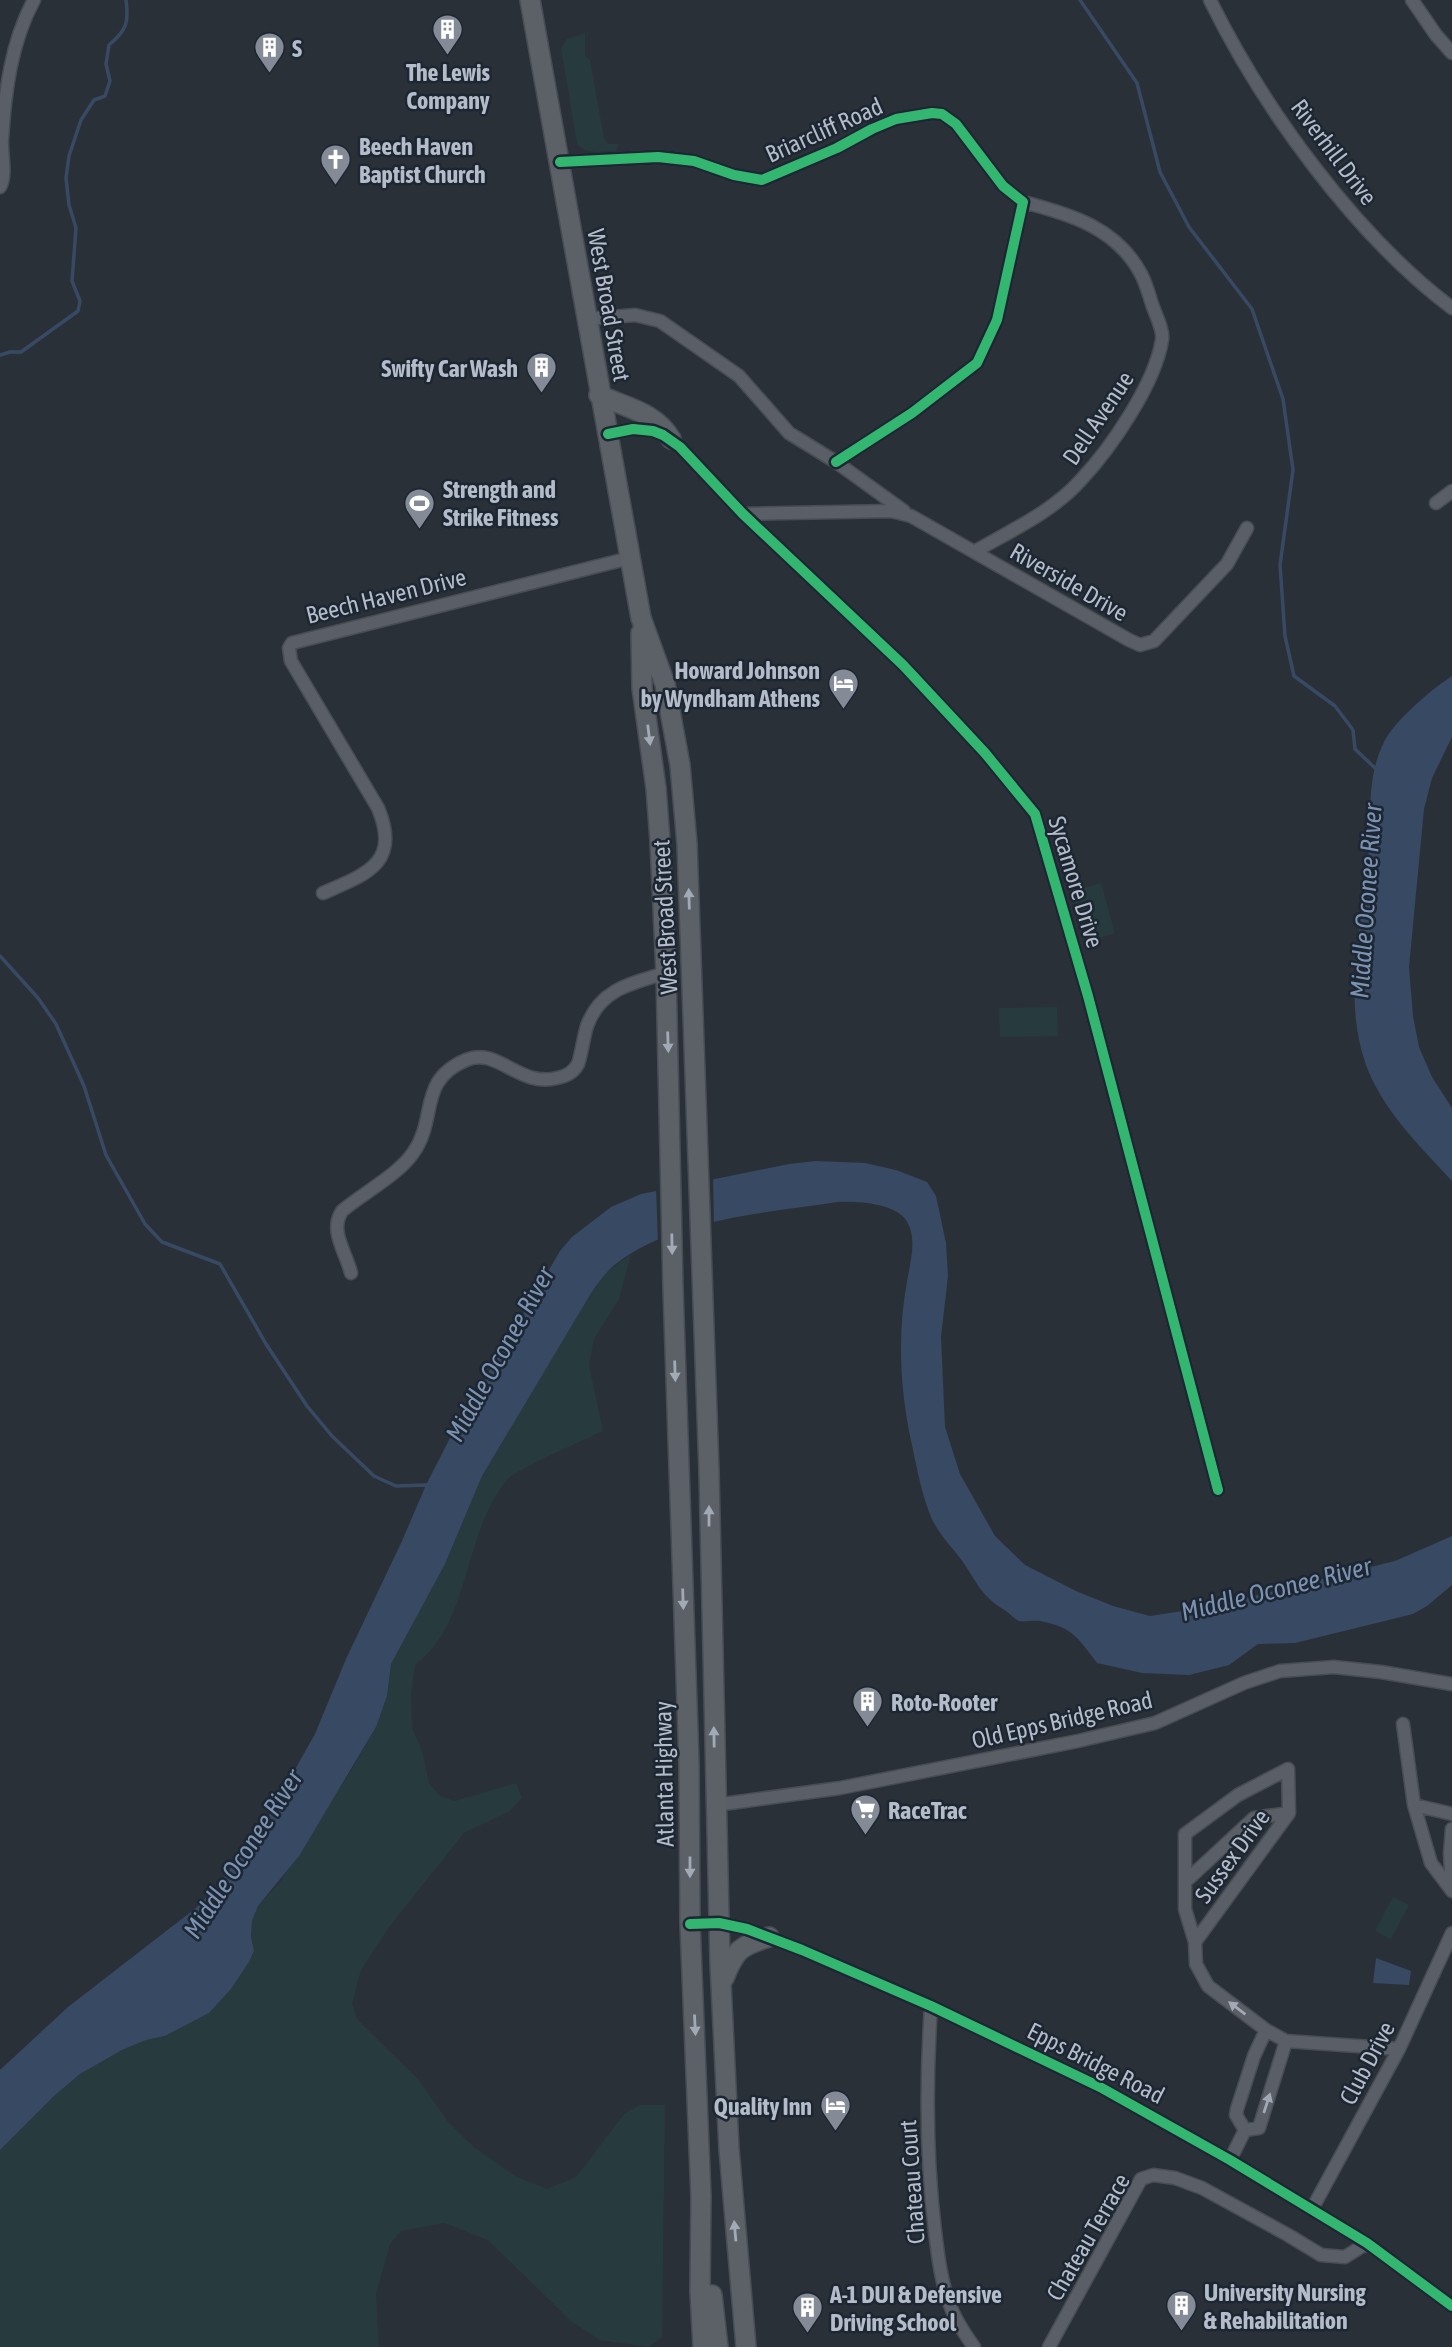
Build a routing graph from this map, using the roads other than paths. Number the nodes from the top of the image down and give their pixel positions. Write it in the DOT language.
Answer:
graph roads {
  1 [pos="34,0"];
  2 [pos="530,0"];
  3 [pos="1210,0"];
  4 [pos="1412,0"];
  5 [pos="1452,53"];
  6 [pos="560,162"];
  7 [pos="0,187"];
  8 [pos="1023,202"];
  9 [pos="1452,308"];
  10 [pos="587,319"];
  11 [pos="599,395"];
  12 [pos="608,434"];
  13 [pos="671,439"];
  14 [pos="836,462"];
  15 [pos="1452,491"];
  16 [pos="1436,503"];
  17 [pos="743,514"];
  18 [pos="911,516"];
  19 [pos="1247,528"];
  20 [pos="974,552"];
  21 [pos="630,558"];
  22 [pos="641,618"];
  23 [pos="688,868"];
  24 [pos="661,871"];
  25 [pos="323,892"];
  26 [pos="666,974"];
  27 [pos="671,1200"];
  28 [pos="700,1220"];
  29 [pos="351,1273"];
  30 [pos="1218,1490"];
  31 [pos="1452,1684"];
  32 [pos="1403,1724"];
  33 [pos="716,1805"];
  34 [pos="1414,1805"];
  35 [pos="1289,1813"];
  36 [pos="1452,1814"];
  37 [pos="1452,1829"];
  38 [pos="1185,1882"];
  39 [pos="1452,1890"];
  40 [pos="719,1923"];
  41 [pos="690,1924"];
  42 [pos="1452,1933"];
  43 [pos="769,1937"];
  44 [pos="1195,1942"];
  45 [pos="721,1985"];
  46 [pos="931,2006"];
  47 [pos="1266,2030"];
  48 [pos="1286,2041"];
  49 [pos="1399,2049"];
  50 [pos="1245,2130"];
  51 [pos="1230,2160"];
  52 [pos="701,2197"];
  53 [pos="1312,2209"];
  54 [pos="1367,2243"];
  55 [pos="1452,2306"];
  56 [pos="703,2347"];
  57 [pos="718,2347"];
  58 [pos="746,2347"];
  59 [pos="974,2347"];
  60 [pos="1048,2347"];
  1 -- 7 [label="street"];
  2 -- 6 [label="main road, West Broad Street"];
  3 -- 9 [label="street, Riverhill Drive"];
  4 -- 5 [label="street"];
  6 -- 8 [label="street, Briarcliff Road"];
  6 -- 10 [label="main road, West Broad Street"];
  8 -- 14 [label="street"];
  8 -- 20 [label="street, Dell Avenue"];
  10 -- 11 [label="main road, West Broad Street"];
  10 -- 14 [label="street"];
  11 -- 12 [label="main road, West Broad Street"];
  11 -- 13 [label="main road"];
  12 -- 13 [label="street"];
  12 -- 21 [label="main road, West Broad Street"];
  13 -- 17 [label="street, Sycamore Drive"];
  14 -- 18 [label="street, Riverside Drive"];
  15 -- 16 [label="street"];
  17 -- 18 [label="street, Riverside Drive"];
  17 -- 30 [label="street, Sycamore Drive"];
  18 -- 20 [label="street, Riverside Drive"];
  19 -- 20 [label="street, Riverside Drive"];
  21 -- 22 [label="main road, West Broad Street"];
  21 -- 25 [label="street, Beech Haven Drive"];
  22 -- 23 [label="main road, West Broad Street"];
  22 -- 24 [label="main road, West Broad Street, one-way"];
  23 -- 24 [label="main road"];
  28 -- 23 [label="main road, West Broad Street, one-way"];
  24 -- 26 [label="main road, West Broad Street"];
  26 -- 27 [label="main road, West Broad Street, one-way"];
  26 -- 29 [label="street"];
  27 -- 41 [label="main road, Atlanta Highway, one-way"];
  33 -- 28 [label="main road, Atlanta Highway, one-way"];
  31 -- 33 [label="street, Old Epps Bridge Road"];
  32 -- 34 [label="street"];
  33 -- 40 [label="main road, Atlanta Highway"];
  34 -- 36 [label="street"];
  34 -- 39 [label="street"];
  35 -- 38 [label="street"];
  35 -- 38 [label="street, Sussex Drive"];
  35 -- 44 [label="street, Sussex Drive"];
  37 -- 39 [label="street"];
  38 -- 44 [label="street, Sussex Drive"];
  40 -- 41 [label="street, Epps Bridge Road"];
  40 -- 43 [label="street, Epps Bridge Road"];
  40 -- 45 [label="main road, Atlanta Highway"];
  41 -- 52 [label="main road, Atlanta Highway, one-way"];
  42 -- 49 [label="street, Club Drive"];
  43 -- 45 [label="main road"];
  43 -- 46 [label="street, Epps Bridge Road"];
  47 -- 44 [label="street, Sussex Drive, one-way"];
  58 -- 45 [label="main road, Atlanta Highway, one-way"];
  46 -- 51 [label="street, Epps Bridge Road"];
  46 -- 59 [label="street, Chateau Court"];
  47 -- 48 [label="street, Sussex Drive"];
  47 -- 50 [label="street"];
  48 -- 49 [label="street"];
  50 -- 48 [label="street, one-way"];
  49 -- 53 [label="street, Club Drive"];
  50 -- 51 [label="street"];
  51 -- 53 [label="street, Epps Bridge Road"];
  52 -- 56 [label="main road, Atlanta Highway"];
  52 -- 57 [label="main road"];
  53 -- 54 [label="street, Epps Bridge Road"];
  54 -- 55 [label="street, Epps Bridge Road"];
  54 -- 60 [label="street, Chateau Terrace"];
}
